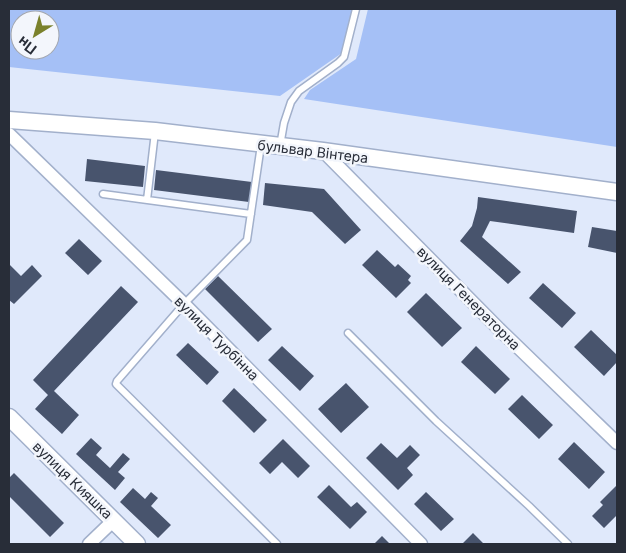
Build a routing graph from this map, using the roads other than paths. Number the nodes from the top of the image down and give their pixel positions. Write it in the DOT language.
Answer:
graph roads {
  1 [pos="356,9"];
  2 [pos="9,120"];
  3 [pos="155,131"];
  4 [pos="9,134"];
  5 [pos="261,145"];
  6 [pos="280,147"];
  7 [pos="323,151"];
  8 [pos="617,192"];
  9 [pos="103,194"];
  10 [pos="147,200"];
  11 [pos="252,214"];
  12 [pos="184,304"];
  13 [pos="348,333"];
  14 [pos="9,417"];
  15 [pos="617,443"];
  16 [pos="114,520"];
  17 [pos="90,544"];
  18 [pos="137,544"];
  19 [pos="278,544"];
  20 [pos="421,544"];
  21 [pos="568,544"];
  1 -- 6 [label="lane"];
  2 -- 3 [label="street, бульвар Вінтера"];
  3 -- 5 [label="street, бульвар Вінтера"];
  3 -- 10 [label="lane"];
  4 -- 12 [label="street, вулиця Турбінна"];
  5 -- 6 [label="street, бульвар Вінтера"];
  5 -- 11 [label="lane"];
  6 -- 7 [label="street, бульвар Вінтера"];
  7 -- 8 [label="street, бульвар Вінтера"];
  7 -- 15 [label="street, вулиця Генераторна"];
  9 -- 10 [label="lane"];
  10 -- 11 [label="lane"];
  11 -- 12 [label="lane"];
  12 -- 19 [label="lane"];
  12 -- 20 [label="street, вулиця Турбінна"];
  13 -- 21 [label="lane"];
  14 -- 16 [label="street, вулиця Кияшка"];
  16 -- 17 [label="street"];
  16 -- 18 [label="street, вулиця Кияшка"];
}
